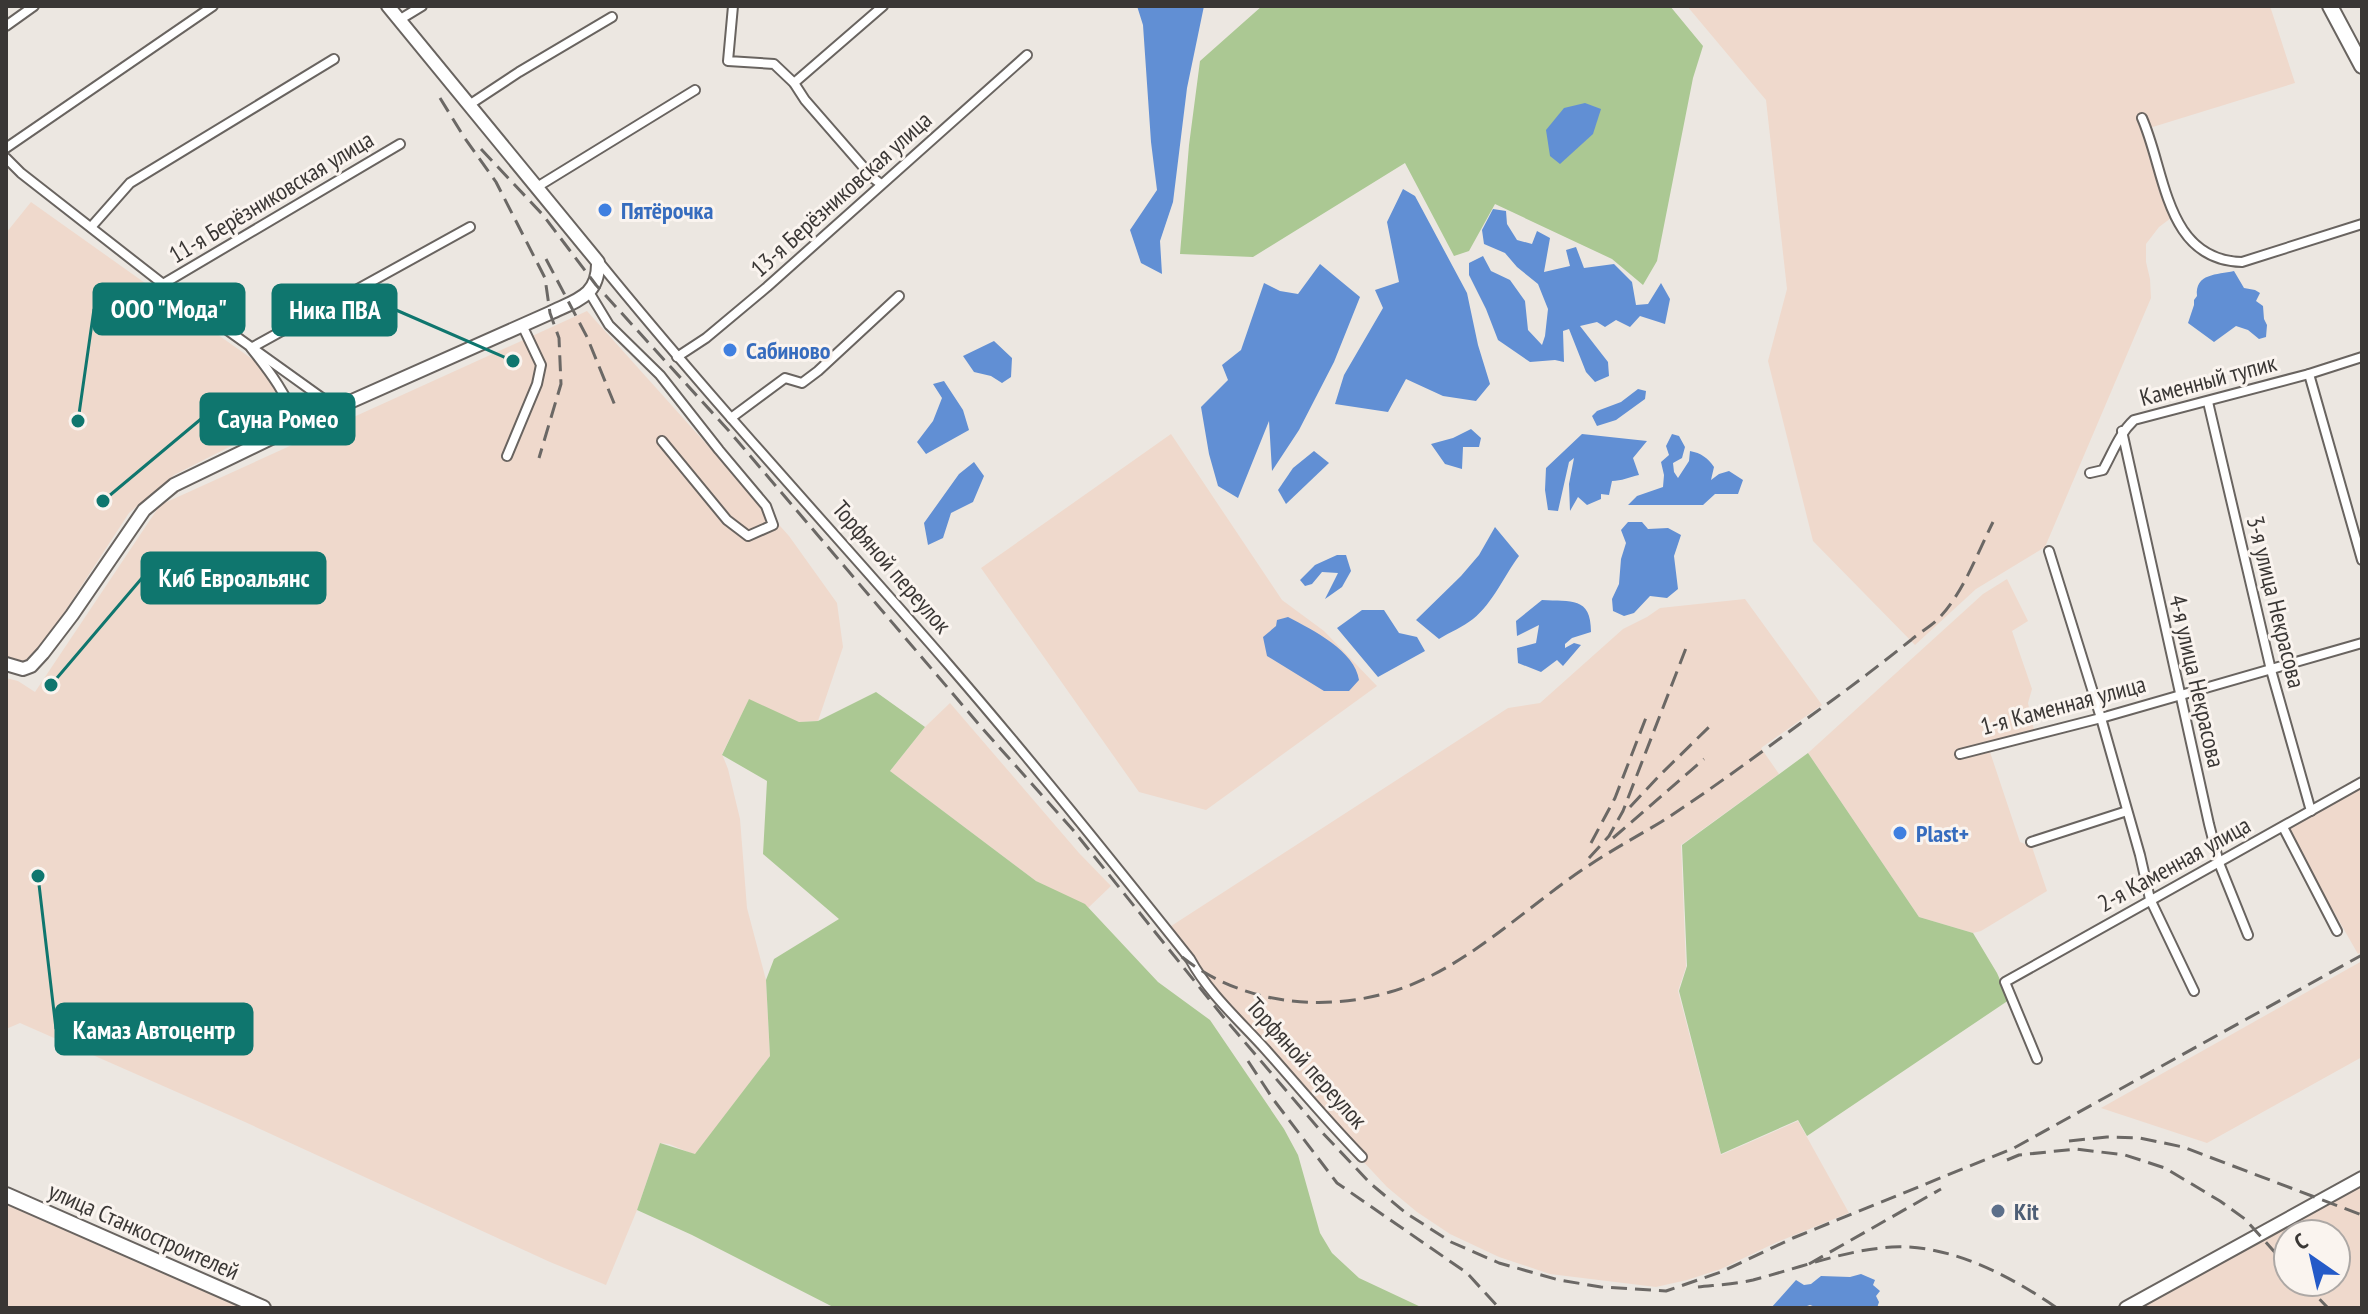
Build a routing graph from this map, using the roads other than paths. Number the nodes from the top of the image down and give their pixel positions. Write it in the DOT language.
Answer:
graph roads {
  1 [pos="34,6"];
  2 [pos="213,6"];
  3 [pos="388,6"];
  4 [pos="422,6"];
  5 [pos="733,6"];
  6 [pos="883,6"];
  7 [pos="2330,6"];
  8 [pos="612,17"];
  9 [pos="399,20"];
  10 [pos="6,26"];
  11 [pos="1027,55"];
  12 [pos="334,59"];
  13 [pos="2362,66"];
  14 [pos="794,83"];
  15 [pos="695,90"];
  16 [pos="469,105"];
  17 [pos="2142,118"];
  18 [pos="400,144"];
  19 [pos="6,148"];
  20 [pos="6,158"];
  21 [pos="881,184"];
  22 [pos="537,187"];
  23 [pos="2362,224"];
  24 [pos="92,226"];
  25 [pos="470,227"];
  26 [pos="598,262"];
  27 [pos="163,284"];
  28 [pos="589,292"];
  29 [pos="899,296"];
  30 [pos="522,325"];
  31 [pos="251,348"];
  32 [pos="677,357"];
  33 [pos="2362,357"];
  34 [pos="2309,374"];
  35 [pos="2208,402"];
  36 [pos="336,408"];
  37 [pos="731,418"];
  38 [pos="298,425"];
  39 [pos="2122,431"];
  40 [pos="662,441"];
  41 [pos="507,456"];
  42 [pos="2090,473"];
  43 [pos="2049,551"];
  44 [pos="2362,560"];
  45 [pos="2362,643"];
  46 [pos="6,664"];
  47 [pos="2271,670"];
  48 [pos="2179,695"];
  49 [pos="2101,718"];
  50 [pos="1960,754"];
  51 [pos="2362,782"];
  52 [pos="2127,811"];
  53 [pos="2311,811"];
  54 [pos="2283,827"];
  55 [pos="2031,842"];
  56 [pos="2219,863"];
  57 [pos="2150,899"];
  58 [pos="2337,931"];
  59 [pos="2248,935"];
  60 [pos="2194,991"];
  61 [pos="2037,1059"];
  62 [pos="1362,1157"];
  63 [pos="2362,1178"];
  64 [pos="6,1195"];
  65 [pos="263,1308"];
  66 [pos="2126,1308"];
  1 -- 10 [label="street"];
  2 -- 19 [label="street"];
  3 -- 9 [label="street, Торфяной переулок"];
  4 -- 9 [label="street"];
  5 -- 14 [label="street"];
  6 -- 14 [label="street"];
  7 -- 13 [label="main road"];
  8 -- 16 [label="street"];
  9 -- 16 [label="street, Торфяной переулок"];
  11 -- 21 [label="street, 13-я Берёзниковская улица"];
  12 -- 24 [label="street"];
  14 -- 21 [label="street"];
  15 -- 22 [label="street"];
  16 -- 22 [label="street, Торфяной переулок"];
  17 -- 23 [label="street"];
  18 -- 27 [label="street, 11-я Берёзниковская улица"];
  20 -- 24 [label="street"];
  21 -- 32 [label="street, 13-я Берёзниковская улица"];
  22 -- 26 [label="street, Торфяной переулок"];
  24 -- 27 [label="street"];
  25 -- 31 [label="street"];
  26 -- 28 [label="street"];
  26 -- 32 [label="street, Торфяной переулок"];
  27 -- 31 [label="street"];
  28 -- 30 [label="street"];
  28 -- 40 [label="street"];
  29 -- 37 [label="street"];
  30 -- 36 [label="street"];
  30 -- 41 [label="street"];
  31 -- 36 [label="street"];
  31 -- 38 [label="street"];
  32 -- 37 [label="street, Торфяной переулок"];
  33 -- 34 [label="street, Каменный тупик"];
  34 -- 35 [label="street, Каменный тупик"];
  34 -- 44 [label="street"];
  35 -- 39 [label="street, Каменный тупик"];
  35 -- 47 [label="street, 3-я улица Некрасова"];
  36 -- 38 [label="street"];
  37 -- 62 [label="street, Торфяной переулок"];
  38 -- 46 [label="street"];
  39 -- 42 [label="street, Каменный тупик"];
  39 -- 48 [label="street, 4-я улица Некрасова"];
  43 -- 49 [label="street"];
  45 -- 47 [label="street, 1-я Каменная улица"];
  47 -- 48 [label="street, 1-я Каменная улица"];
  47 -- 53 [label="street, 3-я улица Некрасова"];
  48 -- 49 [label="street, 1-я Каменная улица"];
  48 -- 56 [label="street, 4-я улица Некрасова"];
  49 -- 50 [label="street, 1-я Каменная улица"];
  49 -- 52 [label="street"];
  51 -- 53 [label="street, 2-я Каменная улица"];
  52 -- 55 [label="street"];
  52 -- 57 [label="street"];
  53 -- 54 [label="street, 2-я Каменная улица"];
  54 -- 56 [label="street, 2-я Каменная улица"];
  54 -- 58 [label="street"];
  56 -- 57 [label="street, 2-я Каменная улица"];
  56 -- 59 [label="street, 4-я улица Некрасова"];
  57 -- 60 [label="street"];
  57 -- 61 [label="street, 2-я Каменная улица"];
  63 -- 66 [label="street"];
  64 -- 65 [label="main road, улица Станкостроителей"];
}
